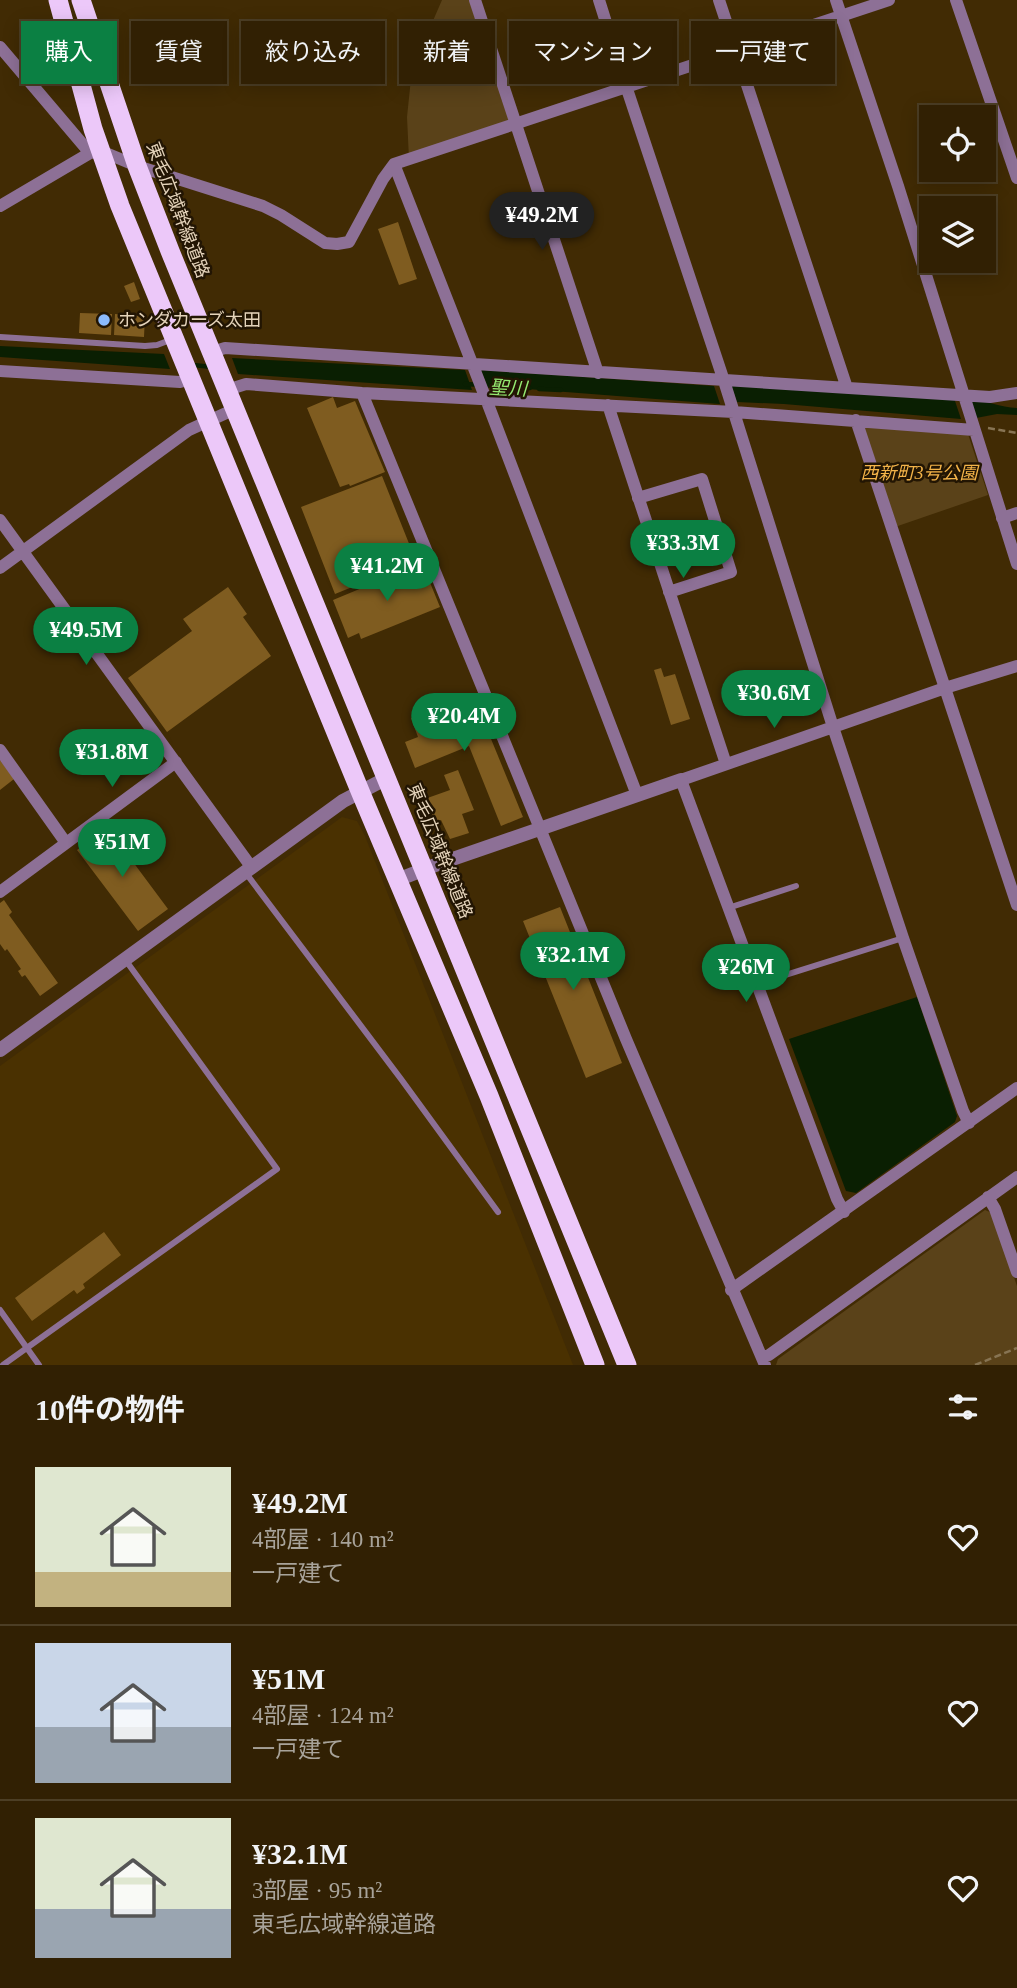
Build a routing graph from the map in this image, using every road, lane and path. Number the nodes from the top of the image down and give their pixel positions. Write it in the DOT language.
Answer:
graph roads {
  1 [pos="58,0"];
  2 [pos="82,0"];
  3 [pos="475,0"];
  4 [pos="599,0"];
  5 [pos="719,0"];
  6 [pos="836,0"];
  7 [pos="889,0"];
  8 [pos="956,0"];
  9 [pos="841,16"];
  10 [pos="726,21"];
  11 [pos="825,21"];
  12 [pos="0,47"];
  13 [pos="691,64"];
  14 [pos="747,84"];
  15 [pos="626,86"];
  16 [pos="517,122"];
  17 [pos="95,152"];
  18 [pos="394,164"];
  19 [pos="137,166"];
  20 [pos="1017,178"];
  21 [pos="0,206"];
  22 [pos="0,337"];
  23 [pos="177,345"];
  24 [pos="213,353"];
  25 [pos="474,368"];
  26 [pos="0,371"];
  27 [pos="598,373"];
  28 [pos="190,377"];
  29 [pos="724,382"];
  30 [pos="225,383"];
  31 [pos="847,388"];
  32 [pos="362,393"];
  33 [pos="1017,393"];
  34 [pos="485,396"];
  35 [pos="963,397"];
  36 [pos="608,405"];
  37 [pos="235,409"];
  38 [pos="733,410"];
  39 [pos="208,420"];
  40 [pos="856,421"];
  41 [pos="972,424"];
  42 [pos="1017,433"];
  43 [pos="638,498"];
  44 [pos="1017,513"];
  45 [pos="1002,518"];
  46 [pos="0,520"];
  47 [pos="23,551"];
  48 [pos="1017,564"];
  49 [pos="0,568"];
  50 [pos="669,592"];
  51 [pos="1017,666"];
  52 [pos="945,688"];
  53 [pos="833,727"];
  54 [pos="0,750"];
  55 [pos="176,762"];
  56 [pos="726,765"];
  57 [pos="387,778"];
  58 [pos="681,780"];
  59 [pos="360,791"];
  60 [pos="637,795"];
  61 [pos="540,829"];
  62 [pos="66,844"];
  63 [pos="425,869"];
  64 [pos="249,870"];
  65 [pos="397,880"];
  66 [pos="796,886"];
  67 [pos="0,892"];
  68 [pos="1017,905"];
  69 [pos="728,908"];
  70 [pos="902,938"];
  71 [pos="124,958"];
  72 [pos="757,984"];
  73 [pos="0,1050"];
  74 [pos="1017,1088"];
  75 [pos="969,1123"];
  76 [pos="1017,1177"];
  77 [pos="988,1197"];
  78 [pos="498,1212"];
  79 [pos="844,1212"];
  80 [pos="1017,1272"];
  81 [pos="731,1290"];
  82 [pos="0,1310"];
  83 [pos="26,1348"];
  84 [pos="1017,1348"];
  85 [pos="763,1362"];
  86 [pos="3,1365"];
  87 [pos="39,1365"];
  88 [pos="595,1365"];
  89 [pos="627,1365"];
  90 [pos="975,1365"];
  1 -- 17 [label="highway"];
  2 -- 19 [label="highway, 東毛広域幹線道路"];
  3 -- 16 [label="street"];
  4 -- 15 [label="street"];
  5 -- 10 [label="street"];
  6 -- 9 [label="street"];
  7 -- 9 [label="street"];
  8 -- 20 [label="street"];
  9 -- 11 [label="street"];
  9 -- 35 [label="street"];
  12 -- 17 [label="street"];
  13 -- 15 [label="street"];
  14 -- 31 [label="street"];
  15 -- 16 [label="street"];
  15 -- 29 [label="street"];
  16 -- 18 [label="street"];
  16 -- 27 [label="street"];
  17 -- 19 [label="street"];
  17 -- 21 [label="street"];
  17 -- 23 [label="highway"];
  18 -- 19 [label="street"];
  18 -- 25 [label="street"];
  19 -- 24 [label="highway, 東毛広域幹線道路"];
  22 -- 23 [label="lane"];
  23 -- 28 [label="highway"];
  24 -- 25 [label="street"];
  24 -- 30 [label="highway, 東毛広域幹線道路"];
  25 -- 27 [label="street"];
  25 -- 34 [label="street"];
  26 -- 28 [label="street"];
  27 -- 29 [label="street"];
  28 -- 39 [label="highway"];
  29 -- 31 [label="street"];
  29 -- 38 [label="street"];
  30 -- 32 [label="street"];
  30 -- 37 [label="highway, 東毛広域幹線道路"];
  31 -- 35 [label="street"];
  32 -- 34 [label="street"];
  32 -- 61 [label="street"];
  33 -- 35 [label="street"];
  34 -- 36 [label="street"];
  34 -- 60 [label="street"];
  35 -- 41 [label="street"];
  36 -- 38 [label="street"];
  36 -- 43 [label="street"];
  37 -- 39 [label="street"];
  37 -- 57 [label="highway, 東毛広域幹線道路"];
  38 -- 40 [label="street"];
  38 -- 53 [label="street"];
  39 -- 47 [label="street"];
  39 -- 59 [label="highway"];
  40 -- 41 [label="street"];
  40 -- 52 [label="street"];
  41 -- 42 [label="path"];
  41 -- 45 [label="street"];
  43 -- 50 [label="street"];
  43 -- 50 [label="street"];
  44 -- 45 [label="street"];
  45 -- 48 [label="street"];
  46 -- 47 [label="street"];
  47 -- 49 [label="street"];
  47 -- 55 [label="street"];
  50 -- 56 [label="street"];
  51 -- 52 [label="street"];
  52 -- 53 [label="street"];
  52 -- 68 [label="street"];
  53 -- 56 [label="street"];
  53 -- 70 [label="street"];
  54 -- 62 [label="street"];
  55 -- 62 [label="street"];
  55 -- 64 [label="street"];
  56 -- 58 [label="street"];
  57 -- 59 [label="street"];
  57 -- 63 [label="highway, 東毛広域幹線道路"];
  58 -- 60 [label="street"];
  58 -- 69 [label="street"];
  59 -- 64 [label="street"];
  59 -- 65 [label="highway"];
  60 -- 61 [label="street"];
  61 -- 63 [label="street"];
  61 -- 81 [label="street"];
  62 -- 67 [label="street"];
  63 -- 65 [label="street"];
  63 -- 89 [label="highway, 東毛広域幹線道路"];
  64 -- 71 [label="street"];
  64 -- 78 [label="lane"];
  65 -- 88 [label="highway"];
  66 -- 69 [label="lane"];
  69 -- 72 [label="street"];
  70 -- 72 [label="lane"];
  70 -- 75 [label="street"];
  71 -- 73 [label="street"];
  71 -- 83 [label="lane"];
  72 -- 79 [label="street"];
  74 -- 75 [label="street"];
  75 -- 79 [label="street"];
  76 -- 77 [label="street"];
  77 -- 80 [label="street"];
  77 -- 85 [label="street"];
  79 -- 81 [label="street"];
  81 -- 85 [label="street"];
  82 -- 83 [label="lane"];
  83 -- 86 [label="lane"];
  83 -- 87 [label="lane"];
  84 -- 90 [label="path"];
}
